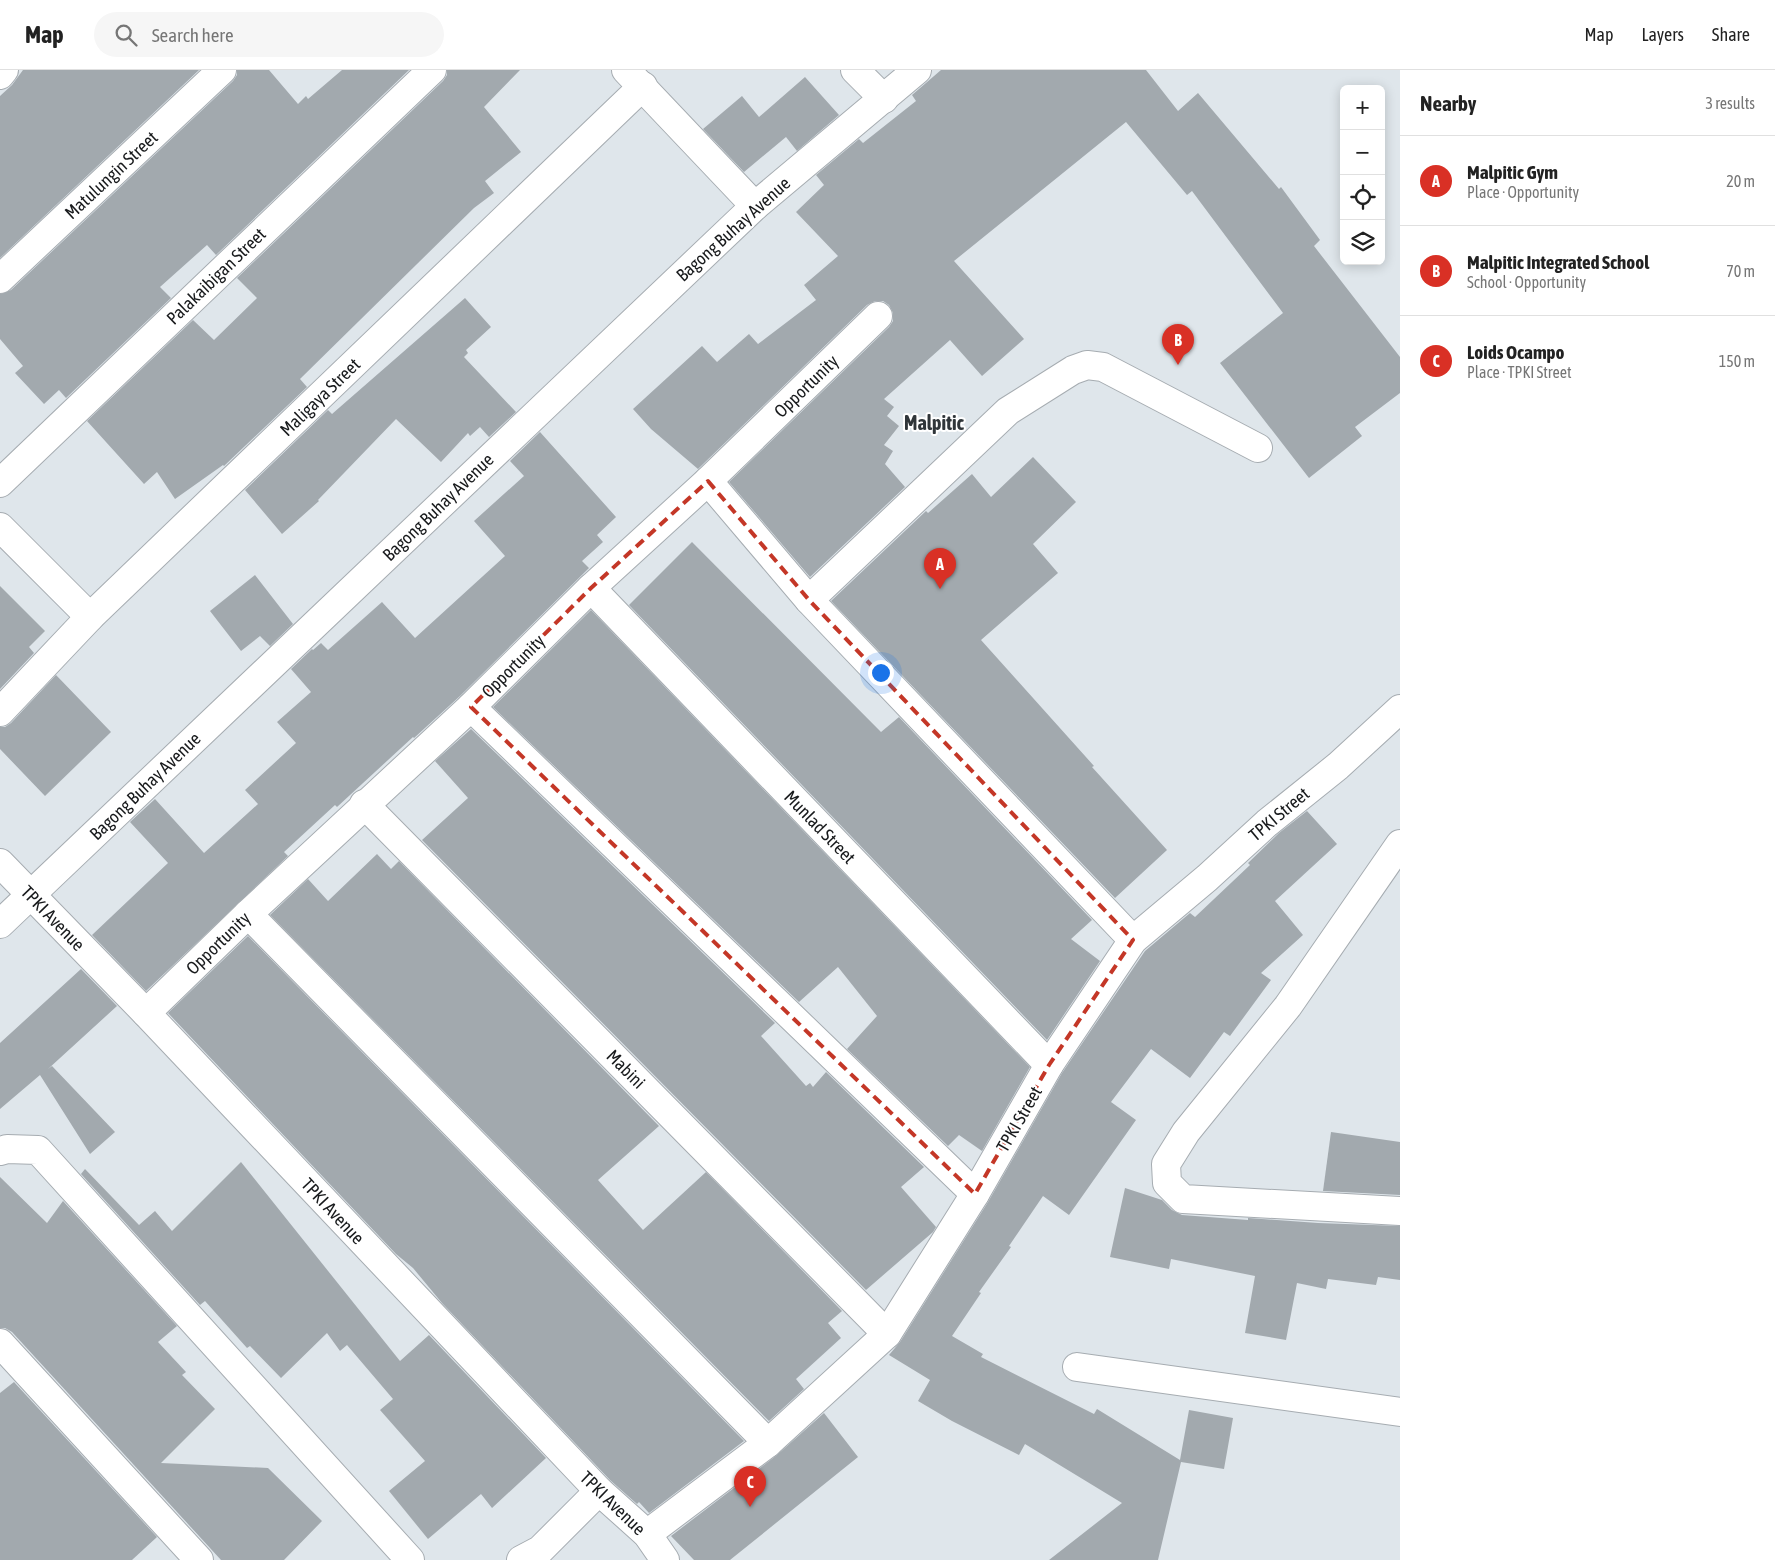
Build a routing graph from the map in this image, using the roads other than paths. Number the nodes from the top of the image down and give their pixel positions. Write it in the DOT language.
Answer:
graph roads {
  1 [pos="4,70"];
  2 [pos="222,70"];
  3 [pos="432,70"];
  4 [pos="855,70"];
  5 [pos="917,70"];
  6 [pos="0,74"];
  7 [pos="635,78"];
  8 [pos="884,98"];
  9 [pos="755,206"];
  10 [pos="0,279"];
  11 [pos="878,316"];
  12 [pos="1258,448"];
  13 [pos="708,481"];
  14 [pos="0,482"];
  15 [pos="0,527"];
  16 [pos="590,588"];
  17 [pos="809,600"];
  18 [pos="90,617"];
  19 [pos="470,707"];
  20 [pos="1400,709"];
  21 [pos="0,712"];
  22 [pos="364,804"];
  23 [pos="1400,844"];
  24 [pos="0,863"];
  25 [pos="31,895"];
  26 [pos="248,914"];
  27 [pos="0,924"];
  28 [pos="1133,940"];
  29 [pos="146,1013"];
  30 [pos="1049,1065"];
  31 [pos="0,1151"];
  32 [pos="976,1194"];
  33 [pos="1400,1211"];
  34 [pos="887,1334"];
  35 [pos="0,1343"];
  36 [pos="1077,1367"];
  37 [pos="1400,1412"];
  38 [pos="768,1443"];
  39 [pos="599,1491"];
  40 [pos="647,1534"];
  41 [pos="199,1560"];
  42 [pos="410,1560"];
  43 [pos="521,1560"];
  44 [pos="665,1560"];
  1 -- 6 [label="street"];
  2 -- 10 [label="street, Matulungin Street"];
  3 -- 14 [label="street, Palakaibigan Street"];
  4 -- 8 [label="street"];
  5 -- 8 [label="street, Bagong Buhay Avenue"];
  7 -- 9 [label="street"];
  7 -- 18 [label="street, Maligaya Street"];
  8 -- 9 [label="street, Bagong Buhay Avenue"];
  9 -- 25 [label="street, Bagong Buhay Avenue"];
  11 -- 13 [label="street, Opportunity"];
  12 -- 17 [label="street"];
  13 -- 16 [label="street, Opportunity"];
  13 -- 17 [label="street"];
  15 -- 18 [label="street"];
  16 -- 19 [label="street, Opportunity"];
  16 -- 30 [label="street, Munlad Street"];
  17 -- 28 [label="street"];
  18 -- 21 [label="street, Maligaya Street"];
  19 -- 22 [label="street, Opportunity"];
  19 -- 32 [label="street"];
  20 -- 28 [label="street, TPKI Street"];
  22 -- 26 [label="street, Opportunity"];
  22 -- 34 [label="street, Mabini"];
  23 -- 33 [label="street"];
  24 -- 25 [label="street, TPKI Avenue"];
  25 -- 27 [label="street, Bagong Buhay Avenue"];
  25 -- 29 [label="street, TPKI Avenue"];
  26 -- 29 [label="street, Opportunity"];
  26 -- 38 [label="street"];
  28 -- 30 [label="street, TPKI Street"];
  29 -- 39 [label="street, TPKI Avenue"];
  30 -- 32 [label="street, TPKI Street"];
  31 -- 42 [label="street"];
  32 -- 34 [label="street, TPKI Street"];
  34 -- 38 [label="street, TPKI Street"];
  35 -- 41 [label="street"];
  36 -- 37 [label="street"];
  38 -- 40 [label="street, TPKI Street"];
  39 -- 40 [label="street, TPKI Avenue"];
  39 -- 43 [label="street"];
  40 -- 44 [label="street, TPKI Avenue"];
}
